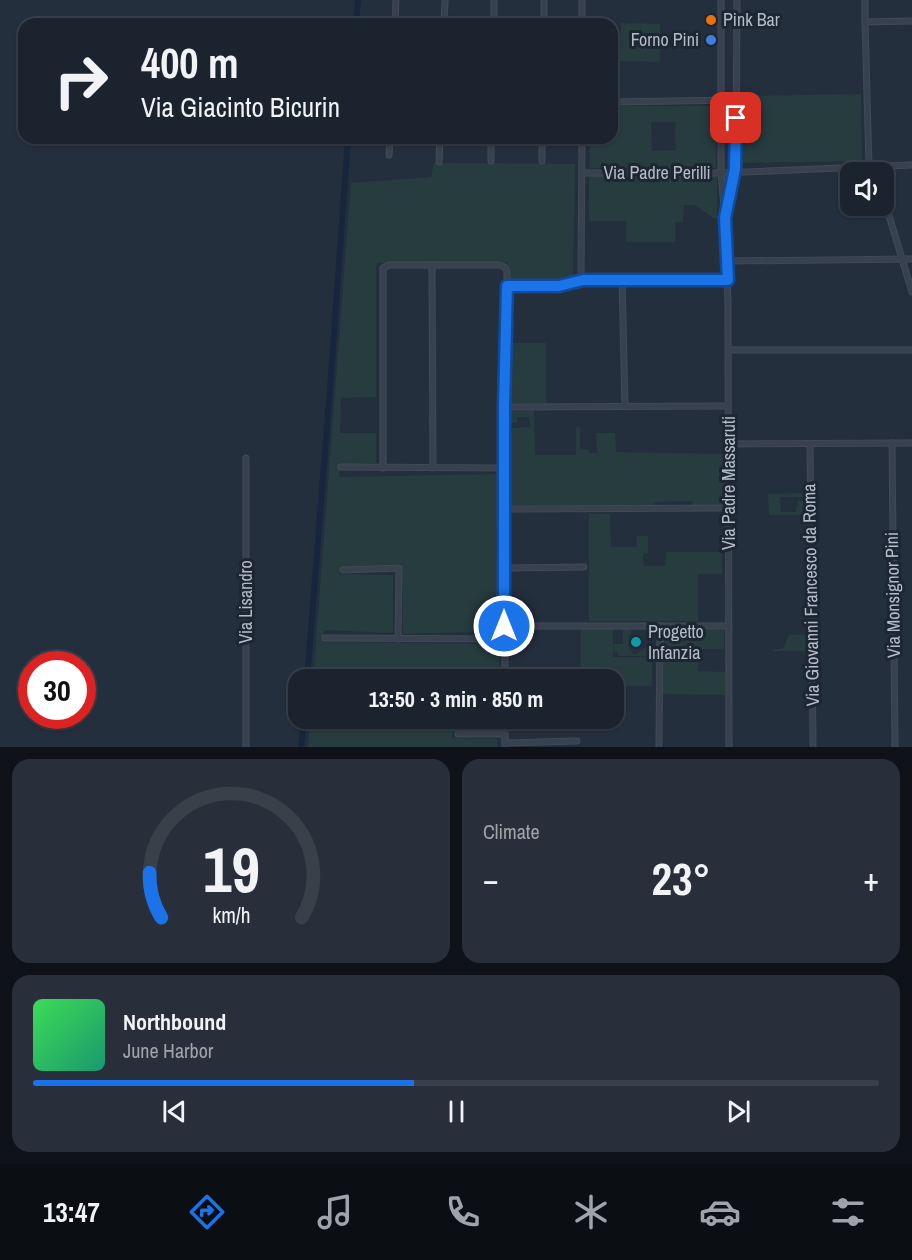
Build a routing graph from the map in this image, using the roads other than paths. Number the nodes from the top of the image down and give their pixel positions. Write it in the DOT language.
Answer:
graph roads {
  1 [pos="396,0"];
  2 [pos="445,0"];
  3 [pos="494,0"];
  4 [pos="544,0"];
  5 [pos="582,0"];
  6 [pos="721,0"];
  7 [pos="737,0"];
  8 [pos="865,0"];
  9 [pos="395,18"];
  10 [pos="444,18"];
  11 [pos="494,18"];
  12 [pos="544,18"];
  13 [pos="582,18"];
  14 [pos="912,21"];
  15 [pos="865,22"];
  16 [pos="721,100"];
  17 [pos="736,100"];
  18 [pos="618,102"];
  19 [pos="390,144"];
  20 [pos="440,144"];
  21 [pos="491,144"];
  22 [pos="542,144"];
  23 [pos="582,144"];
  24 [pos="389,154"];
  25 [pos="491,161"];
  26 [pos="542,161"];
  27 [pos="440,162"];
  28 [pos="873,162"];
  29 [pos="912,165"];
  30 [pos="894,166"];
  31 [pos="840,169"];
  32 [pos="721,172"];
  33 [pos="735,172"];
  34 [pos="582,173"];
  35 [pos="889,216"];
  36 [pos="725,218"];
  37 [pos="901,259"];
  38 [pos="912,259"];
  39 [pos="728,261"];
  40 [pos="432,265"];
  41 [pos="583,280"];
  42 [pos="622,280"];
  43 [pos="728,280"];
  44 [pos="507,286"];
  45 [pos="912,292"];
  46 [pos="729,350"];
  47 [pos="912,350"];
  48 [pos="625,406"];
  49 [pos="728,406"];
  50 [pos="504,407"];
  51 [pos="912,442"];
  52 [pos="892,443"];
  53 [pos="729,444"];
  54 [pos="810,444"];
  55 [pos="246,458"];
  56 [pos="341,467"];
  57 [pos="383,468"];
  58 [pos="433,468"];
  59 [pos="504,468"];
  60 [pos="730,508"];
  61 [pos="504,509"];
  62 [pos="584,567"];
  63 [pos="504,568"];
  64 [pos="343,570"];
  65 [pos="504,626"];
  66 [pos="660,626"];
  67 [pos="729,626"];
  68 [pos="325,638"];
  69 [pos="398,639"];
  70 [pos="504,639"];
  71 [pos="505,669"];
  72 [pos="504,729"];
  73 [pos="458,734"];
  74 [pos="504,734"];
  75 [pos="577,741"];
  76 [pos="505,745"];
  77 [pos="246,747"];
  78 [pos="659,747"];
  79 [pos="729,747"];
  80 [pos="813,747"];
  81 [pos="895,747"];
  1 -- 9 [label="street"];
  2 -- 10 [label="street"];
  3 -- 11 [label="street"];
  4 -- 12 [label="street"];
  5 -- 13 [label="street"];
  6 -- 16 [label="street, Via Padre Massaruti"];
  7 -- 17 [label="street, Via Padre Massaruti"];
  8 -- 15 [label="street"];
  14 -- 15 [label="street"];
  15 -- 28 [label="street"];
  16 -- 17 [label="street"];
  16 -- 18 [label="street"];
  16 -- 32 [label="street, Via Padre Massaruti"];
  17 -- 33 [label="street, Via Padre Massaruti"];
  19 -- 24 [label="street"];
  20 -- 27 [label="street"];
  21 -- 25 [label="street"];
  22 -- 26 [label="street"];
  23 -- 34 [label="street"];
  29 -- 30 [label="street, Via Padre Perilli"];
  31 -- 33 [label="street, Via Padre Perilli"];
  32 -- 33 [label="street, Via Padre Perilli"];
  32 -- 34 [label="street, Via Padre Perilli"];
  32 -- 36 [label="street, Via Padre Massaruti"];
  33 -- 36 [label="street, Via Padre Massaruti"];
  34 -- 41 [label="street"];
  35 -- 37 [label="street"];
  36 -- 39 [label="street, Via Padre Massaruti"];
  37 -- 38 [label="street"];
  37 -- 39 [label="street"];
  37 -- 45 [label="street"];
  39 -- 43 [label="street, Via Padre Massaruti"];
  40 -- 44 [label="street"];
  40 -- 57 [label="street"];
  40 -- 58 [label="street"];
  41 -- 42 [label="street"];
  41 -- 44 [label="street"];
  42 -- 43 [label="street"];
  42 -- 48 [label="street"];
  43 -- 46 [label="street, Via Padre Massaruti"];
  44 -- 50 [label="street"];
  46 -- 47 [label="street"];
  46 -- 49 [label="street, Via Padre Massaruti"];
  48 -- 49 [label="street"];
  48 -- 50 [label="street"];
  49 -- 53 [label="street, Via Padre Massaruti"];
  50 -- 59 [label="street"];
  51 -- 52 [label="street"];
  52 -- 54 [label="street"];
  52 -- 81 [label="street, Via Monsignor Pini"];
  53 -- 54 [label="street"];
  53 -- 60 [label="street, Via Padre Massaruti"];
  54 -- 80 [label="street, Via Giovanni Francesco da Roma"];
  55 -- 77 [label="street, Via Lisandro"];
  56 -- 57 [label="street"];
  57 -- 58 [label="street"];
  58 -- 59 [label="street"];
  59 -- 61 [label="street"];
  60 -- 61 [label="street"];
  60 -- 67 [label="street, Via Padre Massaruti"];
  61 -- 63 [label="street"];
  62 -- 63 [label="street"];
  63 -- 65 [label="street"];
  64 -- 69 [label="street"];
  65 -- 66 [label="street"];
  65 -- 70 [label="street"];
  66 -- 67 [label="street"];
  66 -- 78 [label="street"];
  67 -- 79 [label="street, Via Padre Massaruti"];
  68 -- 69 [label="street"];
  69 -- 70 [label="street"];
  70 -- 71 [label="street"];
  72 -- 74 [label="street"];
  73 -- 74 [label="street"];
  74 -- 76 [label="street"];
  75 -- 76 [label="street"];
}
